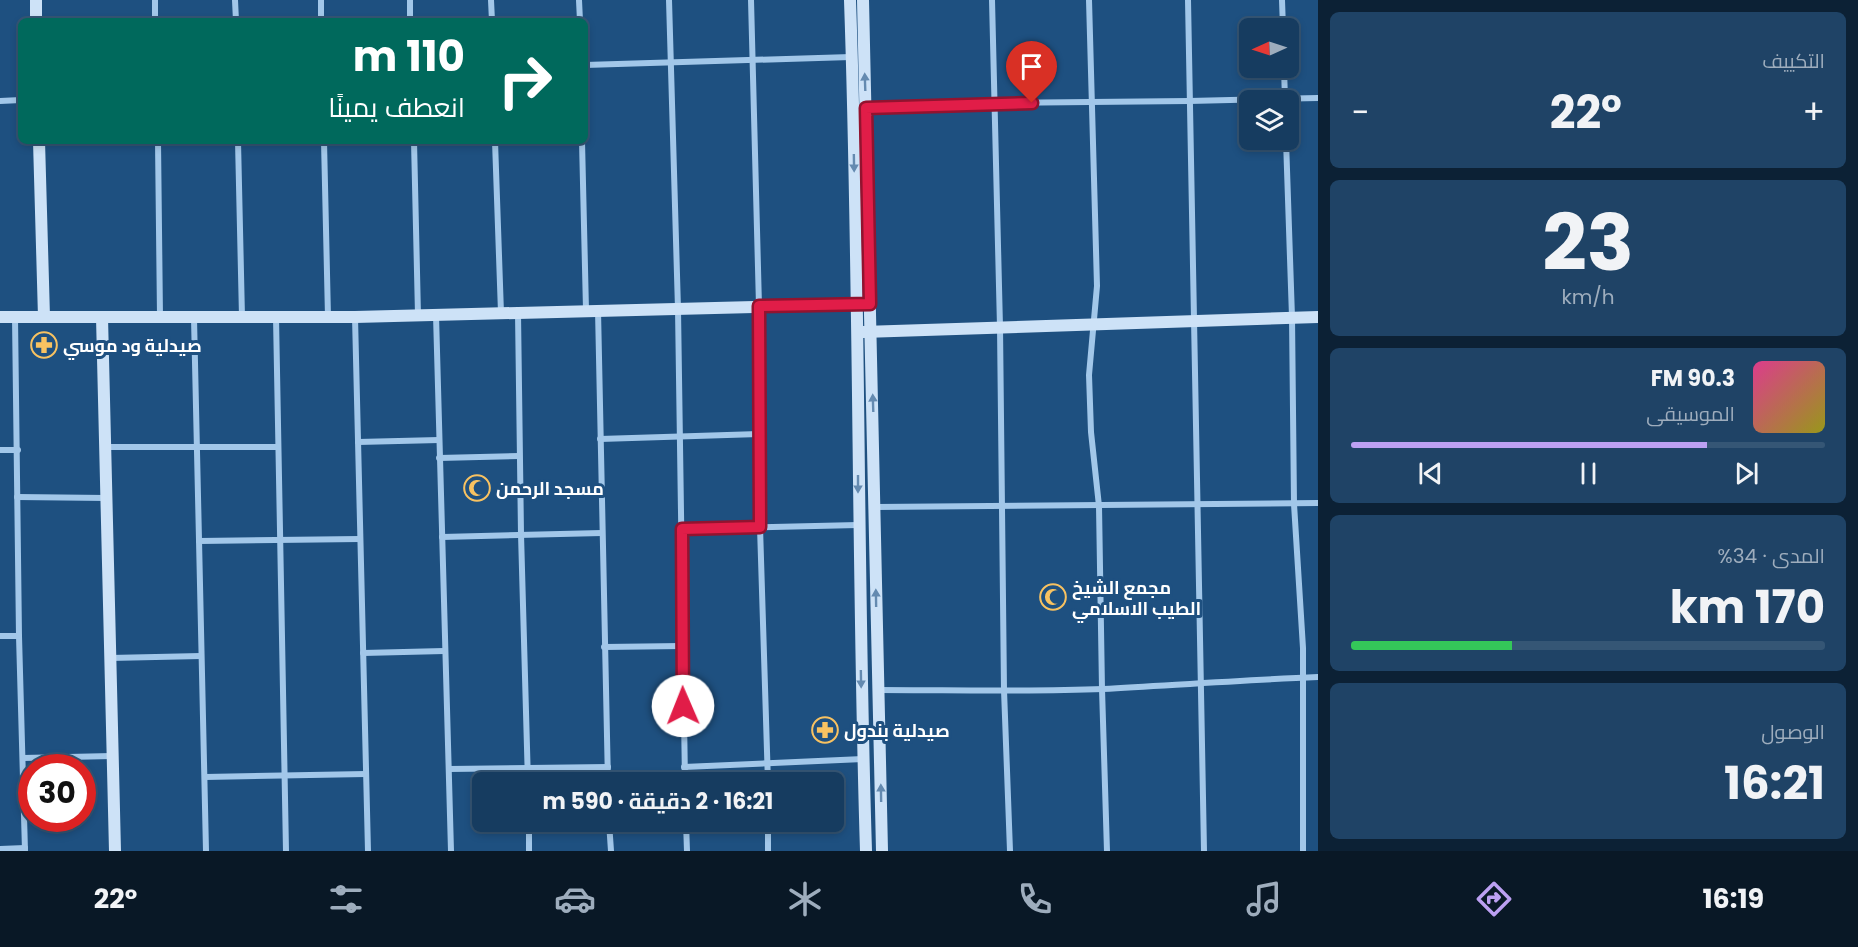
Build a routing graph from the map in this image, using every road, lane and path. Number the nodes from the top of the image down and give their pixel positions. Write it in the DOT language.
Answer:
graph roads {
  1 [pos="36,0"];
  2 [pos="154,0"];
  3 [pos="235,0"];
  4 [pos="321,0"];
  5 [pos="410,0"];
  6 [pos="491,0"];
  7 [pos="579,0"];
  8 [pos="669,0"];
  9 [pos="751,0"];
  10 [pos="850,0"];
  11 [pos="863,0"];
  12 [pos="992,0"];
  13 [pos="1089,0"];
  14 [pos="1188,0"];
  15 [pos="1282,0"];
  16 [pos="36,18"];
  17 [pos="155,18"];
  18 [pos="236,18"];
  19 [pos="321,18"];
  20 [pos="411,18"];
  21 [pos="492,18"];
  22 [pos="580,18"];
  23 [pos="1283,18"];
  24 [pos="852,57"];
  25 [pos="753,61"];
  26 [pos="669,62"];
  27 [pos="588,65"];
  28 [pos="1318,98"];
  29 [pos="1299,99"];
  30 [pos="18,100"];
  31 [pos="1239,100"];
  32 [pos="0,101"];
  33 [pos="1090,102"];
  34 [pos="1190,102"];
  35 [pos="993,104"];
  36 [pos="866,108"];
  37 [pos="39,144"];
  38 [pos="158,144"];
  39 [pos="238,144"];
  40 [pos="324,144"];
  41 [pos="414,144"];
  42 [pos="495,144"];
  43 [pos="582,144"];
  44 [pos="1286,150"];
  45 [pos="856,304"];
  46 [pos="870,304"];
  47 [pos="759,306"];
  48 [pos="678,309"];
  49 [pos="592,310"];
  50 [pos="518,313"];
  51 [pos="501,314"];
  52 [pos="418,315"];
  53 [pos="436,315"];
  54 [pos="0,316"];
  55 [pos="15,317"];
  56 [pos="44,317"];
  57 [pos="102,317"];
  58 [pos="160,317"];
  59 [pos="242,317"];
  60 [pos="276,317"];
  61 [pos="328,317"];
  62 [pos="355,317"];
  63 [pos="1292,317"];
  64 [pos="1318,317"];
  65 [pos="194,318"];
  66 [pos="1194,321"];
  67 [pos="1093,323"];
  68 [pos="1000,327"];
  69 [pos="871,331"];
  70 [pos="857,332"];
  71 [pos="759,434"];
  72 [pos="679,436"];
  73 [pos="600,439"];
  74 [pos="439,440"];
  75 [pos="358,442"];
  76 [pos="105,447"];
  77 [pos="196,447"];
  78 [pos="278,447"];
  79 [pos="0,450"];
  80 [pos="18,450"];
  81 [pos="519,456"];
  82 [pos="439,458"];
  83 [pos="17,497"];
  84 [pos="106,498"];
  85 [pos="1294,504"];
  86 [pos="1318,504"];
  87 [pos="1002,505"];
  88 [pos="1099,506"];
  89 [pos="1198,506"];
  90 [pos="876,507"];
  91 [pos="858,525"];
  92 [pos="760,527"];
  93 [pos="682,529"];
  94 [pos="602,533"];
  95 [pos="521,534"];
  96 [pos="442,537"];
  97 [pos="279,539"];
  98 [pos="360,539"];
  99 [pos="199,541"];
  100 [pos="0,636"];
  101 [pos="19,636"];
  102 [pos="682,646"];
  103 [pos="604,647"];
  104 [pos="444,651"];
  105 [pos="363,652"];
  106 [pos="201,656"];
  107 [pos="109,658"];
  108 [pos="1318,677"];
  109 [pos="1303,678"];
  110 [pos="1202,682"];
  111 [pos="1102,689"];
  112 [pos="878,690"];
  113 [pos="1004,690"];
  114 [pos="23,754"];
  115 [pos="96,756"];
  116 [pos="112,756"];
  117 [pos="863,759"];
  118 [pos="768,764"];
  119 [pos="528,767"];
  120 [pos="608,767"];
  121 [pos="684,767"];
  122 [pos="449,769"];
  123 [pos="528,772"];
  124 [pos="608,772"];
  125 [pos="684,772"];
  126 [pos="768,772"];
  127 [pos="366,774"];
  128 [pos="284,776"];
  129 [pos="206,777"];
  130 [pos="25,832"];
  131 [pos="529,832"];
  132 [pos="609,832"];
  133 [pos="686,832"];
  134 [pos="768,832"];
  135 [pos="0,849"];
  136 [pos="25,850"];
  137 [pos="115,851"];
  138 [pos="206,851"];
  139 [pos="286,851"];
  140 [pos="368,851"];
  141 [pos="451,851"];
  142 [pos="529,851"];
  143 [pos="610,851"];
  144 [pos="687,851"];
  145 [pos="768,851"];
  146 [pos="866,851"];
  147 [pos="882,851"];
  148 [pos="1010,851"];
  149 [pos="1107,851"];
  150 [pos="1204,851"];
  151 [pos="1303,851"];
  1 -- 16 [label="street"];
  2 -- 17 [label="street"];
  3 -- 18 [label="street"];
  4 -- 19 [label="street"];
  5 -- 20 [label="street"];
  6 -- 21 [label="street"];
  7 -- 22 [label="street"];
  8 -- 26 [label="street"];
  9 -- 25 [label="street"];
  10 -- 24 [label="street"];
  36 -- 11 [label="street, one-way"];
  12 -- 35 [label="street"];
  13 -- 33 [label="street"];
  14 -- 34 [label="street"];
  15 -- 23 [label="street"];
  24 -- 25 [label="street"];
  24 -- 45 [label="street, one-way"];
  25 -- 26 [label="street"];
  25 -- 47 [label="street"];
  26 -- 27 [label="street"];
  26 -- 48 [label="street"];
  28 -- 29 [label="street"];
  30 -- 32 [label="street"];
  31 -- 34 [label="street"];
  33 -- 34 [label="street"];
  33 -- 35 [label="street"];
  33 -- 67 [label="street"];
  34 -- 66 [label="street"];
  35 -- 36 [label="street"];
  35 -- 68 [label="street"];
  36 -- 46 [label="street"];
  37 -- 56 [label="street"];
  38 -- 58 [label="street"];
  39 -- 59 [label="street"];
  40 -- 61 [label="street"];
  41 -- 52 [label="street"];
  42 -- 51 [label="street"];
  43 -- 49 [label="street"];
  44 -- 63 [label="street"];
  45 -- 46 [label="street"];
  45 -- 47 [label="street"];
  45 -- 70 [label="street"];
  46 -- 69 [label="street"];
  47 -- 48 [label="street"];
  47 -- 71 [label="street"];
  48 -- 49 [label="street"];
  48 -- 72 [label="street"];
  49 -- 50 [label="street"];
  49 -- 73 [label="street"];
  50 -- 51 [label="street"];
  50 -- 81 [label="street"];
  51 -- 53 [label="street"];
  52 -- 53 [label="street"];
  52 -- 62 [label="street"];
  53 -- 74 [label="street"];
  54 -- 55 [label="street"];
  55 -- 56 [label="street"];
  55 -- 80 [label="street"];
  56 -- 57 [label="street"];
  57 -- 58 [label="street"];
  57 -- 76 [label="street"];
  58 -- 65 [label="street"];
  59 -- 60 [label="street"];
  59 -- 65 [label="street"];
  60 -- 61 [label="street"];
  60 -- 78 [label="street"];
  61 -- 62 [label="street"];
  62 -- 75 [label="street"];
  63 -- 64 [label="street"];
  63 -- 66 [label="street"];
  63 -- 85 [label="street"];
  65 -- 77 [label="street"];
  66 -- 67 [label="street"];
  66 -- 89 [label="street"];
  67 -- 68 [label="street"];
  67 -- 88 [label="street"];
  68 -- 69 [label="street"];
  68 -- 87 [label="street"];
  69 -- 70 [label="street"];
  90 -- 69 [label="street, one-way"];
  70 -- 91 [label="street, one-way"];
  71 -- 72 [label="street"];
  71 -- 92 [label="street"];
  72 -- 73 [label="street"];
  72 -- 93 [label="street"];
  73 -- 94 [label="street"];
  74 -- 75 [label="street"];
  74 -- 82 [label="street"];
  75 -- 98 [label="street"];
  76 -- 77 [label="street"];
  76 -- 84 [label="street"];
  77 -- 78 [label="street"];
  77 -- 99 [label="street"];
  78 -- 97 [label="street"];
  79 -- 80 [label="street"];
  80 -- 83 [label="street"];
  81 -- 82 [label="street"];
  81 -- 95 [label="street"];
  82 -- 96 [label="street"];
  83 -- 84 [label="street"];
  83 -- 101 [label="street"];
  84 -- 107 [label="street"];
  85 -- 86 [label="street"];
  85 -- 89 [label="street"];
  85 -- 109 [label="street"];
  87 -- 88 [label="street"];
  87 -- 90 [label="street"];
  87 -- 113 [label="street"];
  88 -- 89 [label="street"];
  88 -- 111 [label="street"];
  89 -- 110 [label="street"];
  112 -- 90 [label="street, one-way"];
  91 -- 92 [label="street"];
  91 -- 117 [label="street, one-way"];
  92 -- 93 [label="street"];
  92 -- 118 [label="street"];
  93 -- 102 [label="street"];
  94 -- 95 [label="street"];
  94 -- 103 [label="street"];
  95 -- 96 [label="street"];
  95 -- 119 [label="street"];
  96 -- 104 [label="street"];
  97 -- 98 [label="street"];
  97 -- 99 [label="street"];
  97 -- 128 [label="street"];
  98 -- 105 [label="street"];
  99 -- 106 [label="street"];
  100 -- 101 [label="street"];
  101 -- 114 [label="street"];
  102 -- 103 [label="street"];
  102 -- 121 [label="street"];
  103 -- 120 [label="street"];
  104 -- 105 [label="street"];
  104 -- 122 [label="street"];
  105 -- 127 [label="street"];
  106 -- 107 [label="street"];
  106 -- 129 [label="street"];
  107 -- 116 [label="street"];
  108 -- 109 [label="street"];
  109 -- 110 [label="street"];
  109 -- 151 [label="street"];
  110 -- 111 [label="street"];
  110 -- 150 [label="street"];
  111 -- 113 [label="street"];
  111 -- 149 [label="street"];
  112 -- 113 [label="street"];
  147 -- 112 [label="street, one-way"];
  113 -- 148 [label="street"];
  115 -- 116 [label="street"];
  116 -- 137 [label="street"];
  117 -- 118 [label="street"];
  117 -- 146 [label="street"];
  118 -- 121 [label="street"];
  118 -- 126 [label="street"];
  119 -- 120 [label="street"];
  119 -- 122 [label="street"];
  119 -- 123 [label="street"];
  120 -- 124 [label="street"];
  121 -- 125 [label="street"];
  122 -- 141 [label="street"];
  127 -- 128 [label="street"];
  127 -- 140 [label="street"];
  128 -- 129 [label="street"];
  128 -- 139 [label="street"];
  129 -- 138 [label="street"];
  130 -- 136 [label="street"];
  131 -- 142 [label="street"];
  132 -- 143 [label="street"];
  133 -- 144 [label="street"];
  134 -- 145 [label="street"];
  135 -- 136 [label="street"];
}
